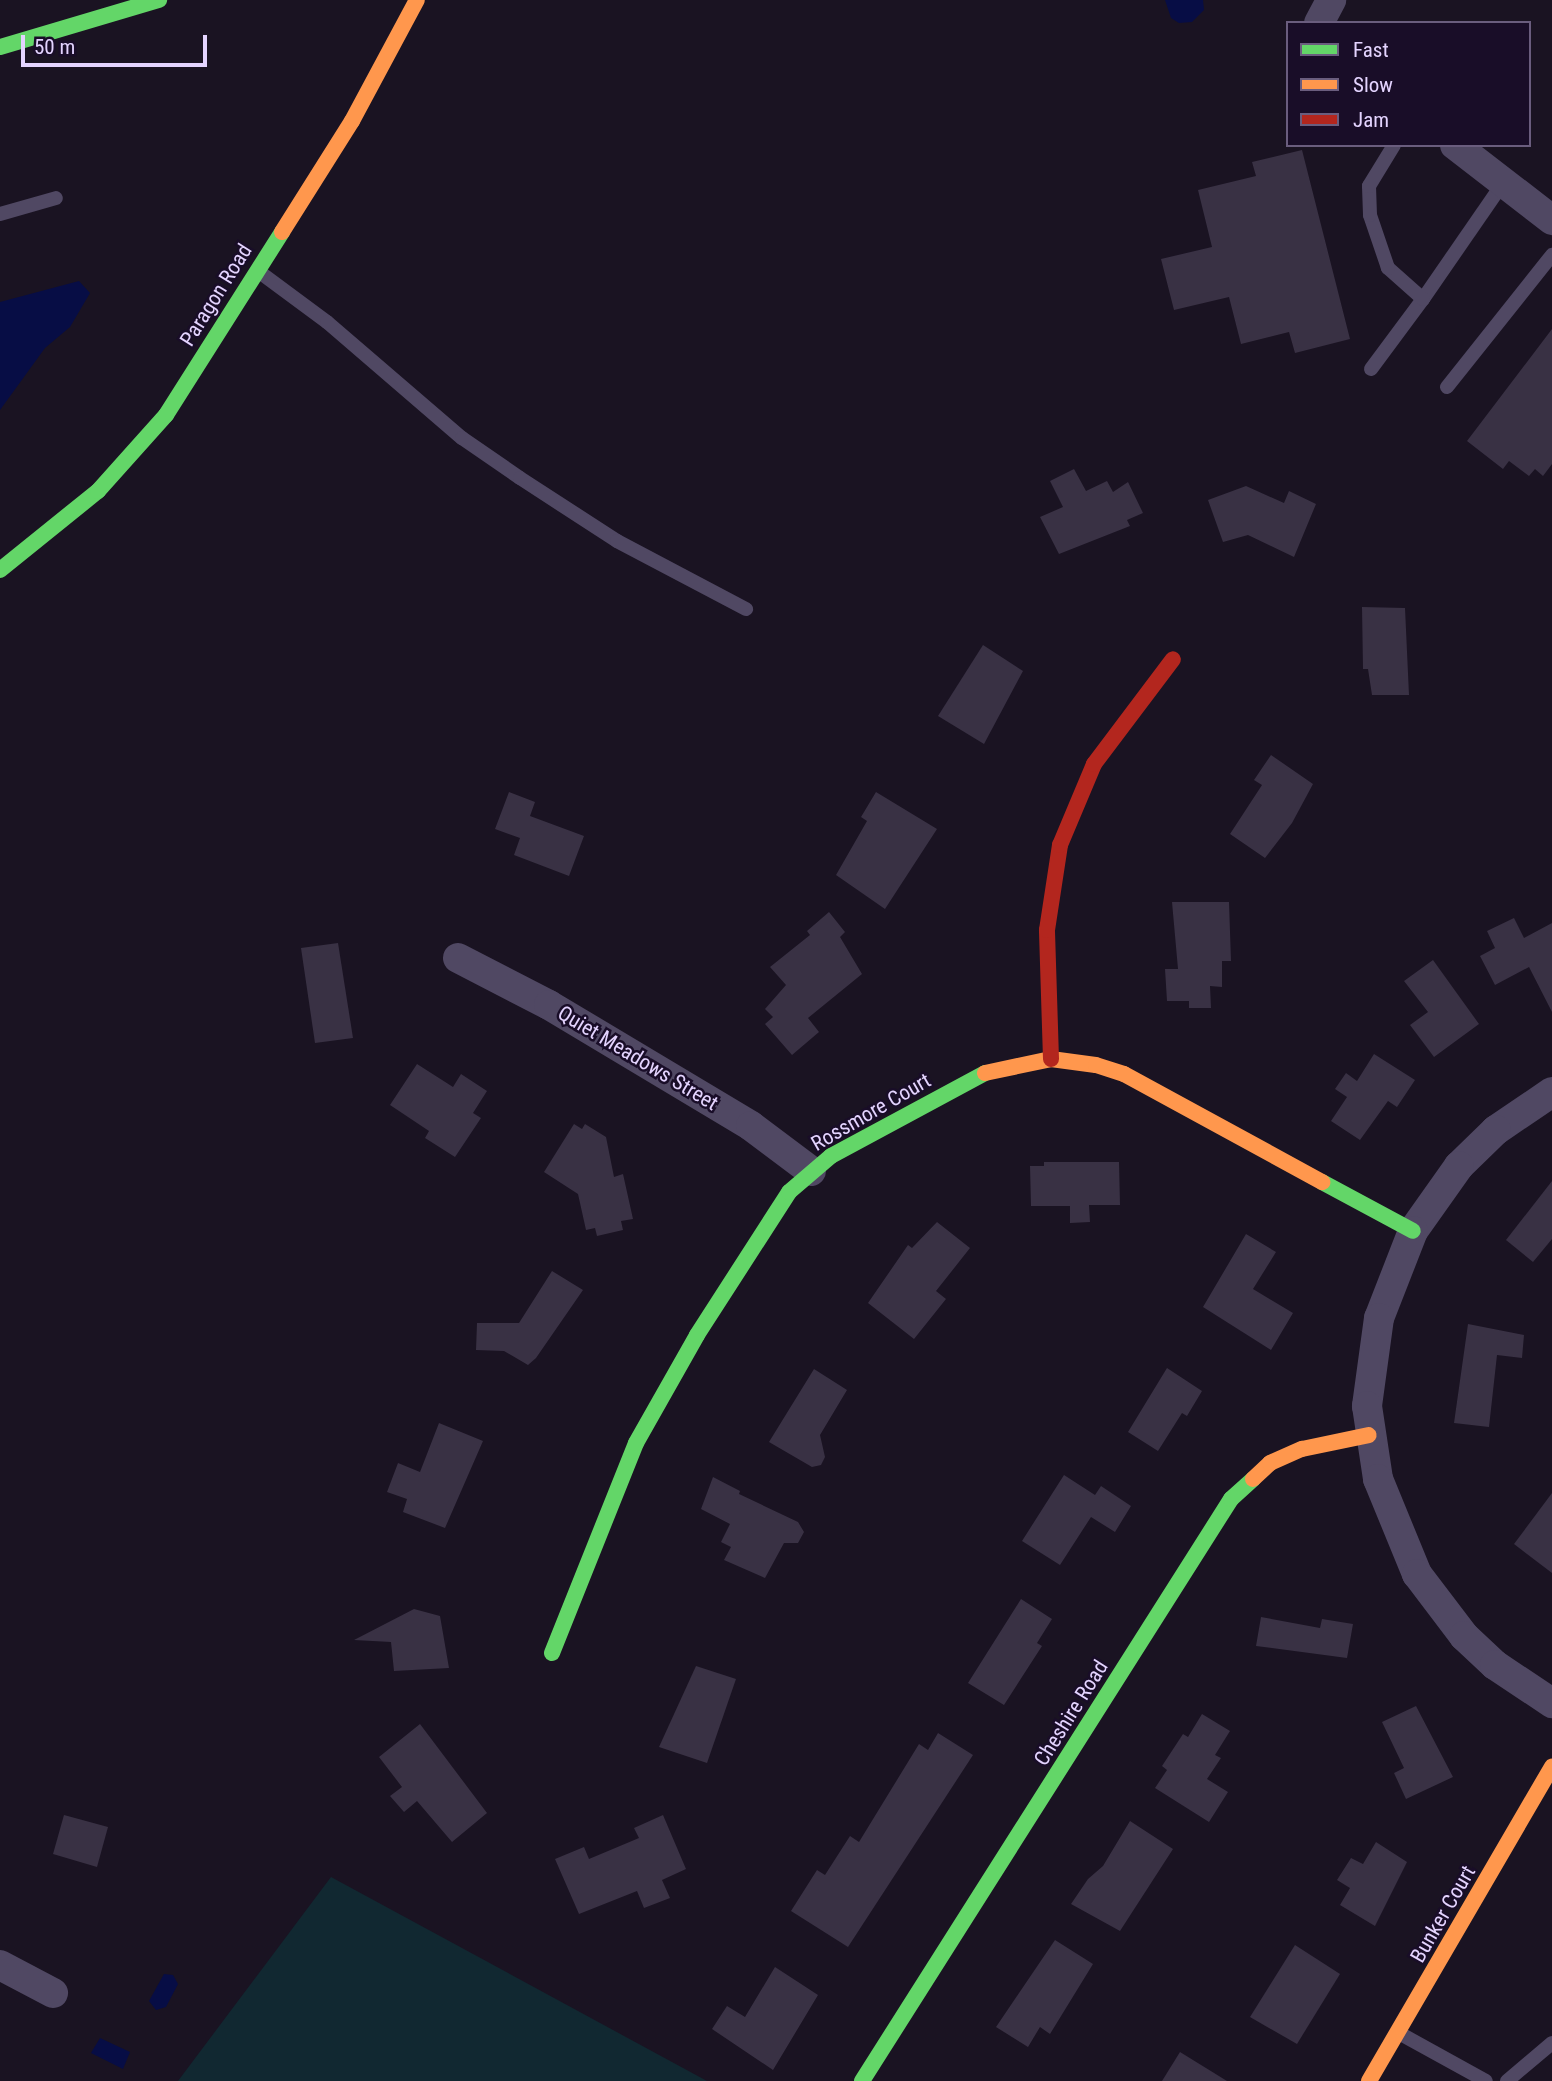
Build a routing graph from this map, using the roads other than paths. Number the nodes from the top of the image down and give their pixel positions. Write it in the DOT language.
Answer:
graph roads {
  1 [pos="159,0"];
  2 [pos="417,0"];
  3 [pos="1331,0"];
  4 [pos="1320,21"];
  5 [pos="0,47"];
  6 [pos="1393,147"];
  7 [pos="1458,147"];
  8 [pos="1503,183"];
  9 [pos="56,198"];
  10 [pos="0,214"];
  11 [pos="1552,220"];
  12 [pos="1552,255"];
  13 [pos="257,270"];
  14 [pos="1423,299"];
  15 [pos="1371,369"];
  16 [pos="1447,387"];
  17 [pos="0,570"];
  18 [pos="746,608"];
  19 [pos="1173,659"];
  20 [pos="458,958"];
  21 [pos="1051,1059"];
  22 [pos="1552,1091"];
  23 [pos="811,1171"];
  24 [pos="1413,1231"];
  25 [pos="1369,1435"];
  26 [pos="552,1653"];
  27 [pos="1552,1703"];
  28 [pos="1552,1766"];
  29 [pos="0,1965"];
  30 [pos="53,1993"];
  31 [pos="1399,2033"];
  32 [pos="1552,2043"];
  33 [pos="862,2081"];
  34 [pos="1369,2081"];
  35 [pos="1486,2081"];
  36 [pos="1507,2081"];
  1 -- 5 [label="main road"];
  2 -- 13 [label="main road, Paragon Road"];
  3 -- 4 [label="street"];
  6 -- 14 [label="lane"];
  7 -- 8 [label="street"];
  8 -- 11 [label="street"];
  8 -- 14 [label="lane"];
  9 -- 10 [label="lane"];
  12 -- 16 [label="lane"];
  13 -- 17 [label="main road, Paragon Road"];
  13 -- 18 [label="lane"];
  14 -- 15 [label="lane"];
  19 -- 21 [label="main road"];
  20 -- 23 [label="street, Quiet Meadows Street"];
  21 -- 23 [label="main road, Rossmore Court"];
  21 -- 24 [label="main road, Rossmore Court"];
  22 -- 24 [label="street"];
  23 -- 26 [label="main road, Rossmore Court"];
  24 -- 25 [label="street"];
  25 -- 27 [label="street"];
  25 -- 33 [label="main road, Cheshire Road"];
  28 -- 31 [label="main road, Bunker Court"];
  29 -- 30 [label="street"];
  31 -- 34 [label="main road, Bunker Court"];
  31 -- 35 [label="lane"];
  32 -- 36 [label="lane"];
}
